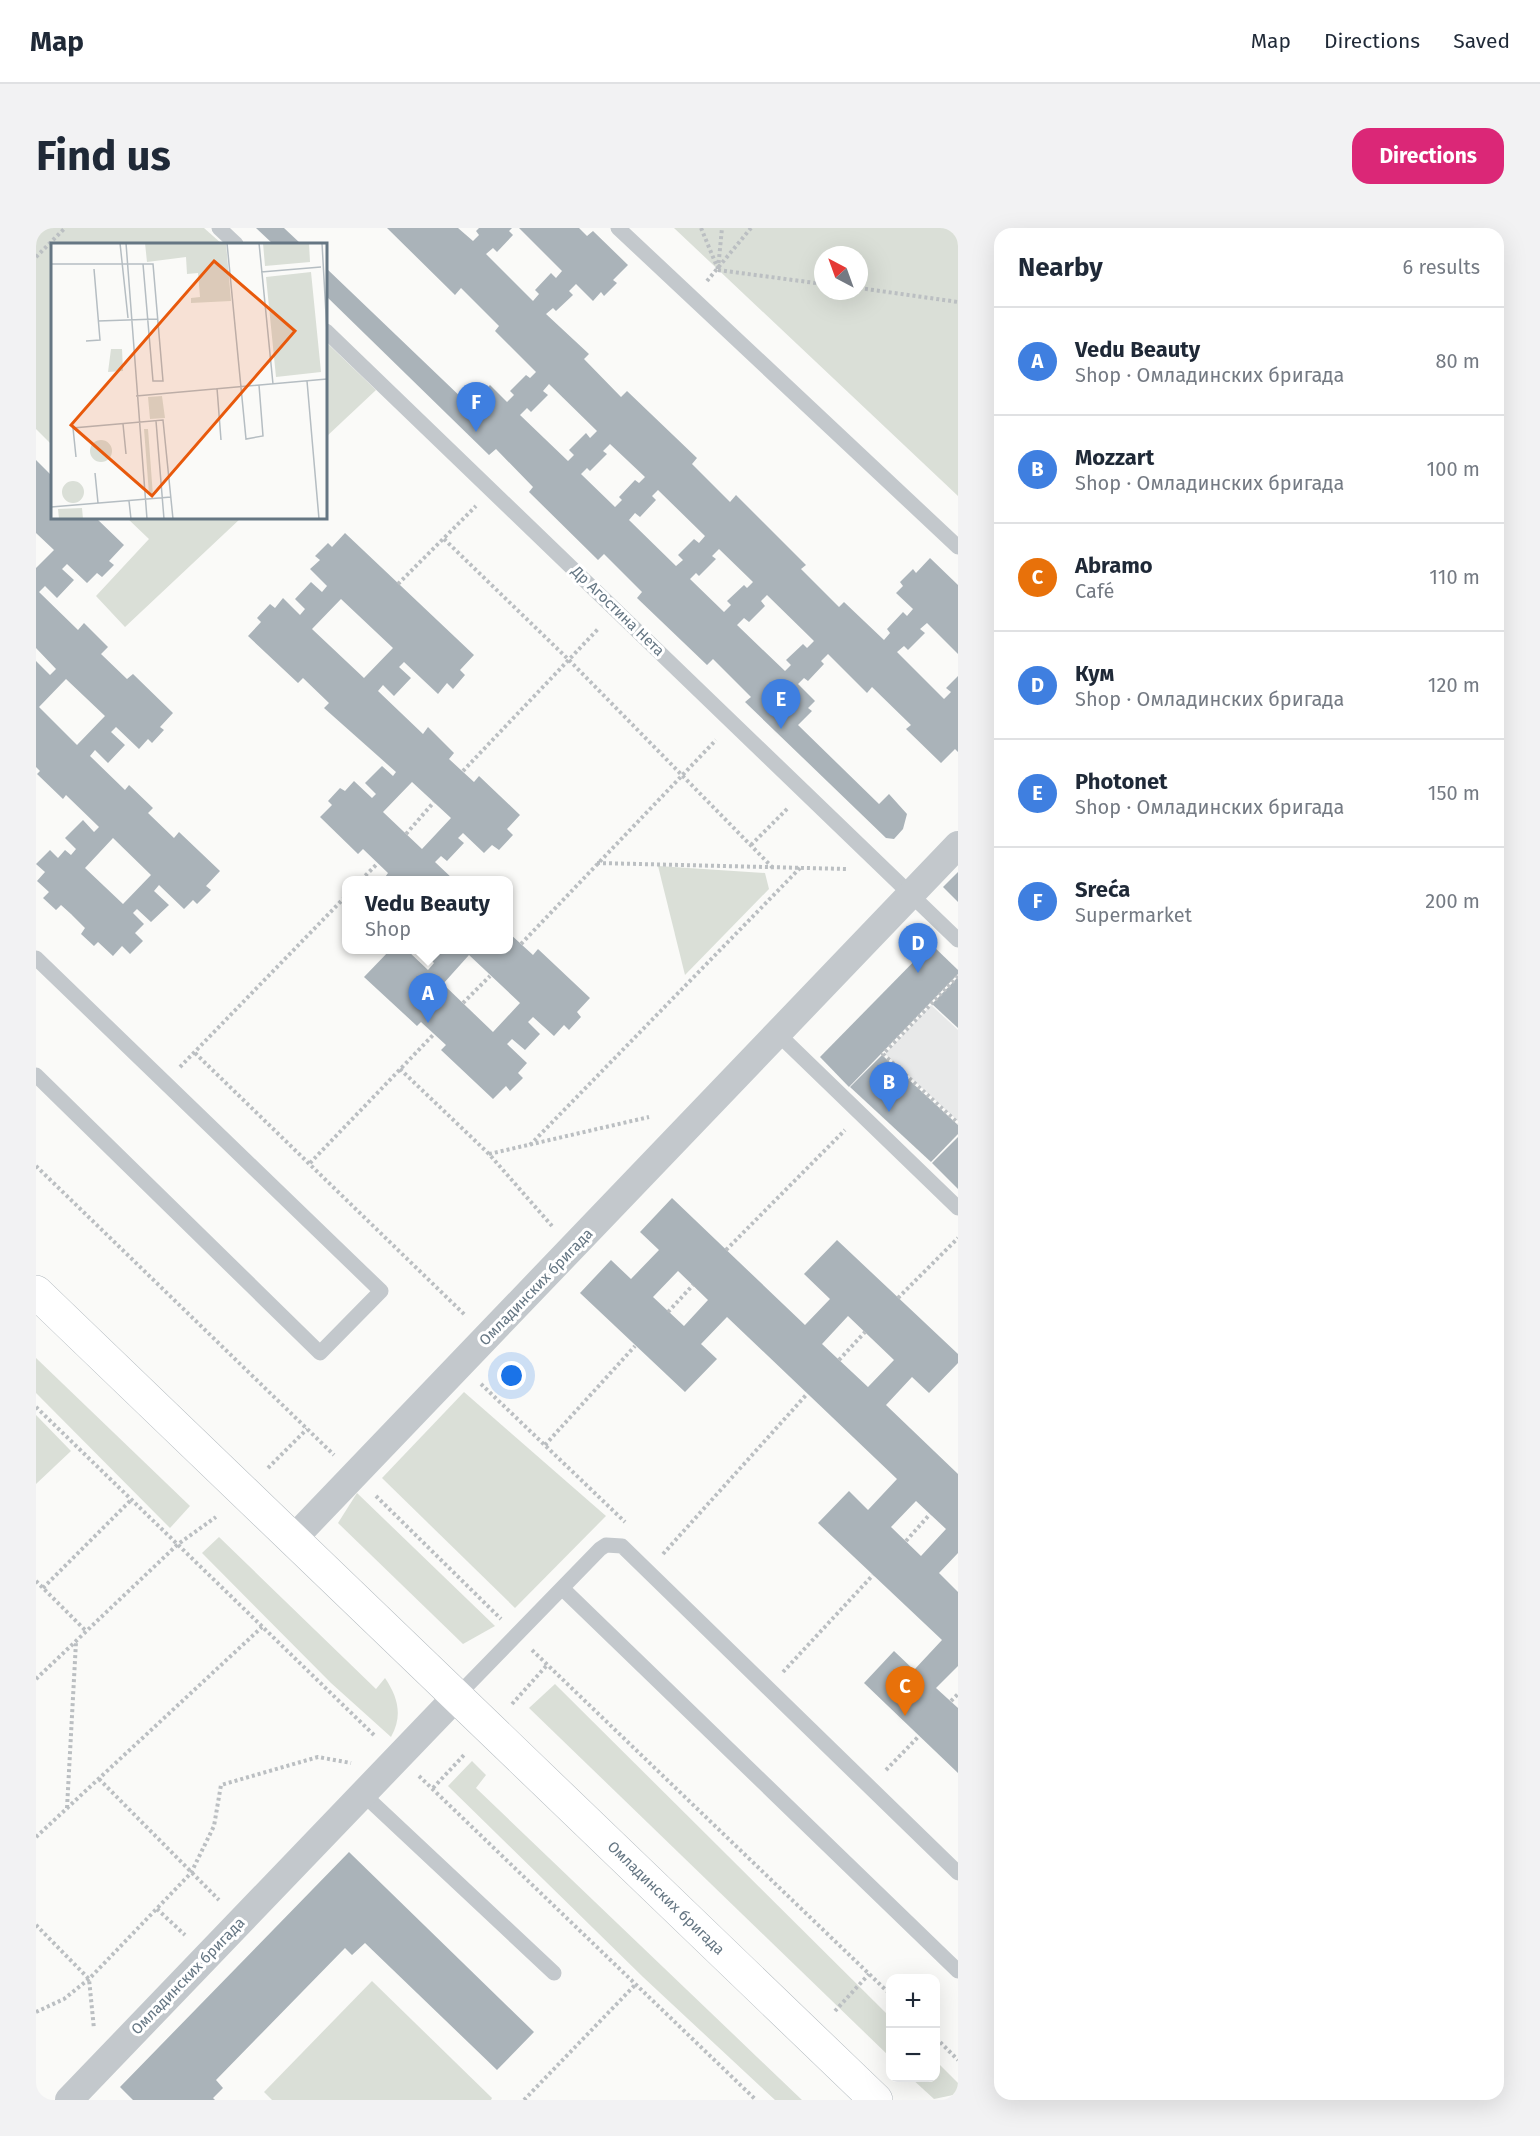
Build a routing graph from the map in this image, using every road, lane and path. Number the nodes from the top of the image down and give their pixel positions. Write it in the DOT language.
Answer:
graph roads {
  1 [pos="65,228"];
  2 [pos="219,228"];
  3 [pos="618,228"];
  4 [pos="701,228"];
  5 [pos="722,228"];
  6 [pos="752,228"];
  7 [pos="235,243"];
  8 [pos="36,257"];
  9 [pos="718,270"];
  10 [pos="814,283"];
  11 [pos="868,289"];
  12 [pos="691,297"];
  13 [pos="958,302"];
  14 [pos="327,332"];
  15 [pos="492,490"];
  16 [pos="444,539"];
  17 [pos="958,547"];
  18 [pos="398,584"];
  19 [pos="616,610"];
  20 [pos="569,660"];
  21 [pos="733,722"];
  22 [pos="463,771"];
  23 [pos="682,776"];
  24 [pos="804,791"];
  25 [pos="434,802"];
  26 [pos="406,834"];
  27 [pos="751,845"];
  28 [pos="958,845"];
  29 [pos="597,863"];
  30 [pos="377,864"];
  31 [pos="773,868"];
  32 [pos="800,868"];
  33 [pos="858,869"];
  34 [pos="365,876"];
  35 [pos="910,893"];
  36 [pos="342,900"];
  37 [pos="958,940"];
  38 [pos="521,944"];
  39 [pos="36,958"];
  40 [pos="490,976"];
  41 [pos="958,976"];
  42 [pos="463,1003"];
  43 [pos="776,1032"];
  44 [pos="434,1034"];
  45 [pos="195,1053"];
  46 [pos="400,1069"];
  47 [pos="36,1075"];
  48 [pos="165,1081"];
  49 [pos="860,1114"];
  50 [pos="649,1117"];
  51 [pos="958,1123"];
  52 [pos="530,1145"];
  53 [pos="489,1154"];
  54 [pos="310,1163"];
  55 [pos="36,1166"];
  56 [pos="958,1208"];
  57 [pos="958,1238"];
  58 [pos="572,1250"];
  59 [pos="726,1250"];
  60 [pos="693,1285"];
  61 [pos="36,1292"];
  62 [pos="898,1298"];
  63 [pos="668,1312"];
  64 [pos="865,1332"];
  65 [pos="488,1337"];
  66 [pos="636,1346"];
  67 [pos="839,1360"];
  68 [pos="807,1394"];
  69 [pos="36,1407"];
  70 [pos="308,1429"];
  71 [pos="545,1444"];
  72 [pos="268,1468"];
  73 [pos="355,1475"];
  74 [pos="131,1500"];
  75 [pos="930,1514"];
  76 [pos="216,1517"];
  77 [pos="293,1539"];
  78 [pos="906,1541"];
  79 [pos="177,1545"];
  80 [pos="661,1556"];
  81 [pos="873,1575"];
  82 [pos="36,1581"];
  83 [pos="43,1588"];
  84 [pos="563,1589"];
  85 [pos="262,1627"];
  86 [pos="86,1631"];
  87 [pos="518,1636"];
  88 [pos="76,1641"];
  89 [pos="548,1664"];
  90 [pos="782,1672"];
  91 [pos="36,1678"];
  92 [pos="958,1694"];
  93 [pos="456,1697"];
  94 [pos="951,1701"];
  95 [pos="512,1704"];
  96 [pos="919,1736"];
  97 [pos="464,1755"];
  98 [pos="385,1756"];
  99 [pos="885,1771"];
  100 [pos="415,1773"];
  101 [pos="99,1779"];
  102 [pos="433,1788"];
  103 [pos="363,1794"];
  104 [pos="67,1809"];
  105 [pos="36,1837"];
  106 [pos="191,1873"];
  107 [pos="958,1873"];
  108 [pos="157,1909"];
  109 [pos="241,1921"];
  110 [pos="36,1925"];
  111 [pos="207,1956"];
  112 [pos="958,1971"];
  113 [pos="554,1973"];
  114 [pos="869,1974"];
  115 [pos="88,1979"];
  116 [pos="635,1984"];
  117 [pos="886,1990"];
  118 [pos="835,2011"];
  119 [pos="36,2012"];
  120 [pos="940,2042"];
  121 [pos="958,2060"];
  122 [pos="98,2069"];
  123 [pos="69,2100"];
  124 [pos="524,2100"];
  125 [pos="756,2100"];
  126 [pos="876,2100"];
  1 -- 8 [label="path"];
  2 -- 7 [label="lane"];
  3 -- 12 [label="lane"];
  4 -- 9 [label="path"];
  5 -- 9 [label="path"];
  6 -- 9 [label="path"];
  9 -- 10 [label="path"];
  9 -- 12 [label="path"];
  11 -- 13 [label="path"];
  12 -- 17 [label="lane"];
  14 -- 15 [label="lane, Др Агостина Нета"];
  15 -- 16 [label="path"];
  15 -- 19 [label="lane, Др Агостина Нета"];
  16 -- 18 [label="path"];
  16 -- 20 [label="path"];
  19 -- 20 [label="path"];
  19 -- 21 [label="lane, Др Агостина Нета"];
  20 -- 22 [label="path"];
  20 -- 23 [label="path"];
  21 -- 23 [label="path"];
  21 -- 24 [label="lane, Др Агостина Нета"];
  23 -- 27 [label="path"];
  23 -- 29 [label="path"];
  24 -- 27 [label="path"];
  24 -- 35 [label="lane, Др Агостина Нета"];
  25 -- 26 [label="path"];
  27 -- 31 [label="path"];
  28 -- 35 [label="street, Омладинских бригада"];
  29 -- 31 [label="path"];
  29 -- 38 [label="path"];
  30 -- 34 [label="path"];
  31 -- 32 [label="path"];
  32 -- 33 [label="path"];
  32 -- 52 [label="path"];
  35 -- 37 [label="lane"];
  35 -- 43 [label="street, Омладинских бригада"];
  36 -- 45 [label="path"];
  39 -- 48 [label="lane"];
  40 -- 42 [label="path"];
  41 -- 51 [label="path"];
  43 -- 49 [label="lane"];
  43 -- 58 [label="street, Омладинских бригада"];
  44 -- 46 [label="path"];
  45 -- 48 [label="path"];
  45 -- 54 [label="path"];
  46 -- 53 [label="path"];
  46 -- 54 [label="path"];
  47 -- 48 [label="lane"];
  49 -- 56 [label="lane"];
  49 -- 59 [label="path"];
  50 -- 52 [label="path"];
  52 -- 53 [label="path"];
  53 -- 58 [label="path"];
  54 -- 65 [label="path"];
  55 -- 70 [label="path"];
  57 -- 62 [label="path"];
  58 -- 65 [label="street, Омладинских бригада"];
  60 -- 63 [label="path"];
  61 -- 77 [label="street, Омладинских бригада"];
  64 -- 67 [label="path"];
  65 -- 73 [label="street, Омладинских бригада"];
  66 -- 71 [label="path"];
  68 -- 80 [label="path"];
  69 -- 74 [label="path"];
  70 -- 72 [label="path"];
  70 -- 73 [label="path"];
  73 -- 77 [label="street, Омладинских бригада"];
  73 -- 87 [label="path"];
  74 -- 79 [label="path"];
  74 -- 83 [label="path"];
  75 -- 78 [label="path"];
  76 -- 79 [label="path"];
  77 -- 93 [label="street, Омладинских бригада"];
  79 -- 85 [label="path"];
  79 -- 86 [label="path"];
  81 -- 90 [label="path"];
  82 -- 83 [label="path"];
  83 -- 86 [label="path"];
  84 -- 87 [label="lane, Омладинских бригада"];
  84 -- 107 [label="lane, Омладинских бригада"];
  84 -- 112 [label="lane"];
  85 -- 98 [label="path"];
  85 -- 101 [label="path"];
  86 -- 88 [label="path"];
  87 -- 89 [label="path"];
  87 -- 93 [label="lane, Омладинских бригада"];
  88 -- 91 [label="path"];
  88 -- 104 [label="path"];
  89 -- 95 [label="path"];
  89 -- 114 [label="path"];
  92 -- 94 [label="path"];
  93 -- 98 [label="street, Омладинских бригада"];
  93 -- 126 [label="street, Омладинских бригада"];
  96 -- 99 [label="path"];
  97 -- 102 [label="path"];
  98 -- 103 [label="street, Омладинских бригада"];
  98 -- 106 [label="path"];
  100 -- 102 [label="path"];
  101 -- 104 [label="path"];
  101 -- 106 [label="path"];
  102 -- 116 [label="path"];
  103 -- 109 [label="street, Омладинских бригада"];
  103 -- 113 [label="lane"];
  104 -- 105 [label="path"];
  106 -- 108 [label="path"];
  106 -- 109 [label="path"];
  108 -- 111 [label="path"];
  108 -- 115 [label="path"];
  109 -- 111 [label="street, Омладинских бригада"];
  110 -- 115 [label="path"];
  111 -- 122 [label="street, Омладинских бригада"];
  114 -- 117 [label="path"];
  114 -- 118 [label="path"];
  115 -- 119 [label="path"];
  115 -- 122 [label="path"];
  116 -- 124 [label="path"];
  116 -- 125 [label="path"];
  120 -- 121 [label="path"];
  122 -- 123 [label="street, Омладинских бригада"];
}
